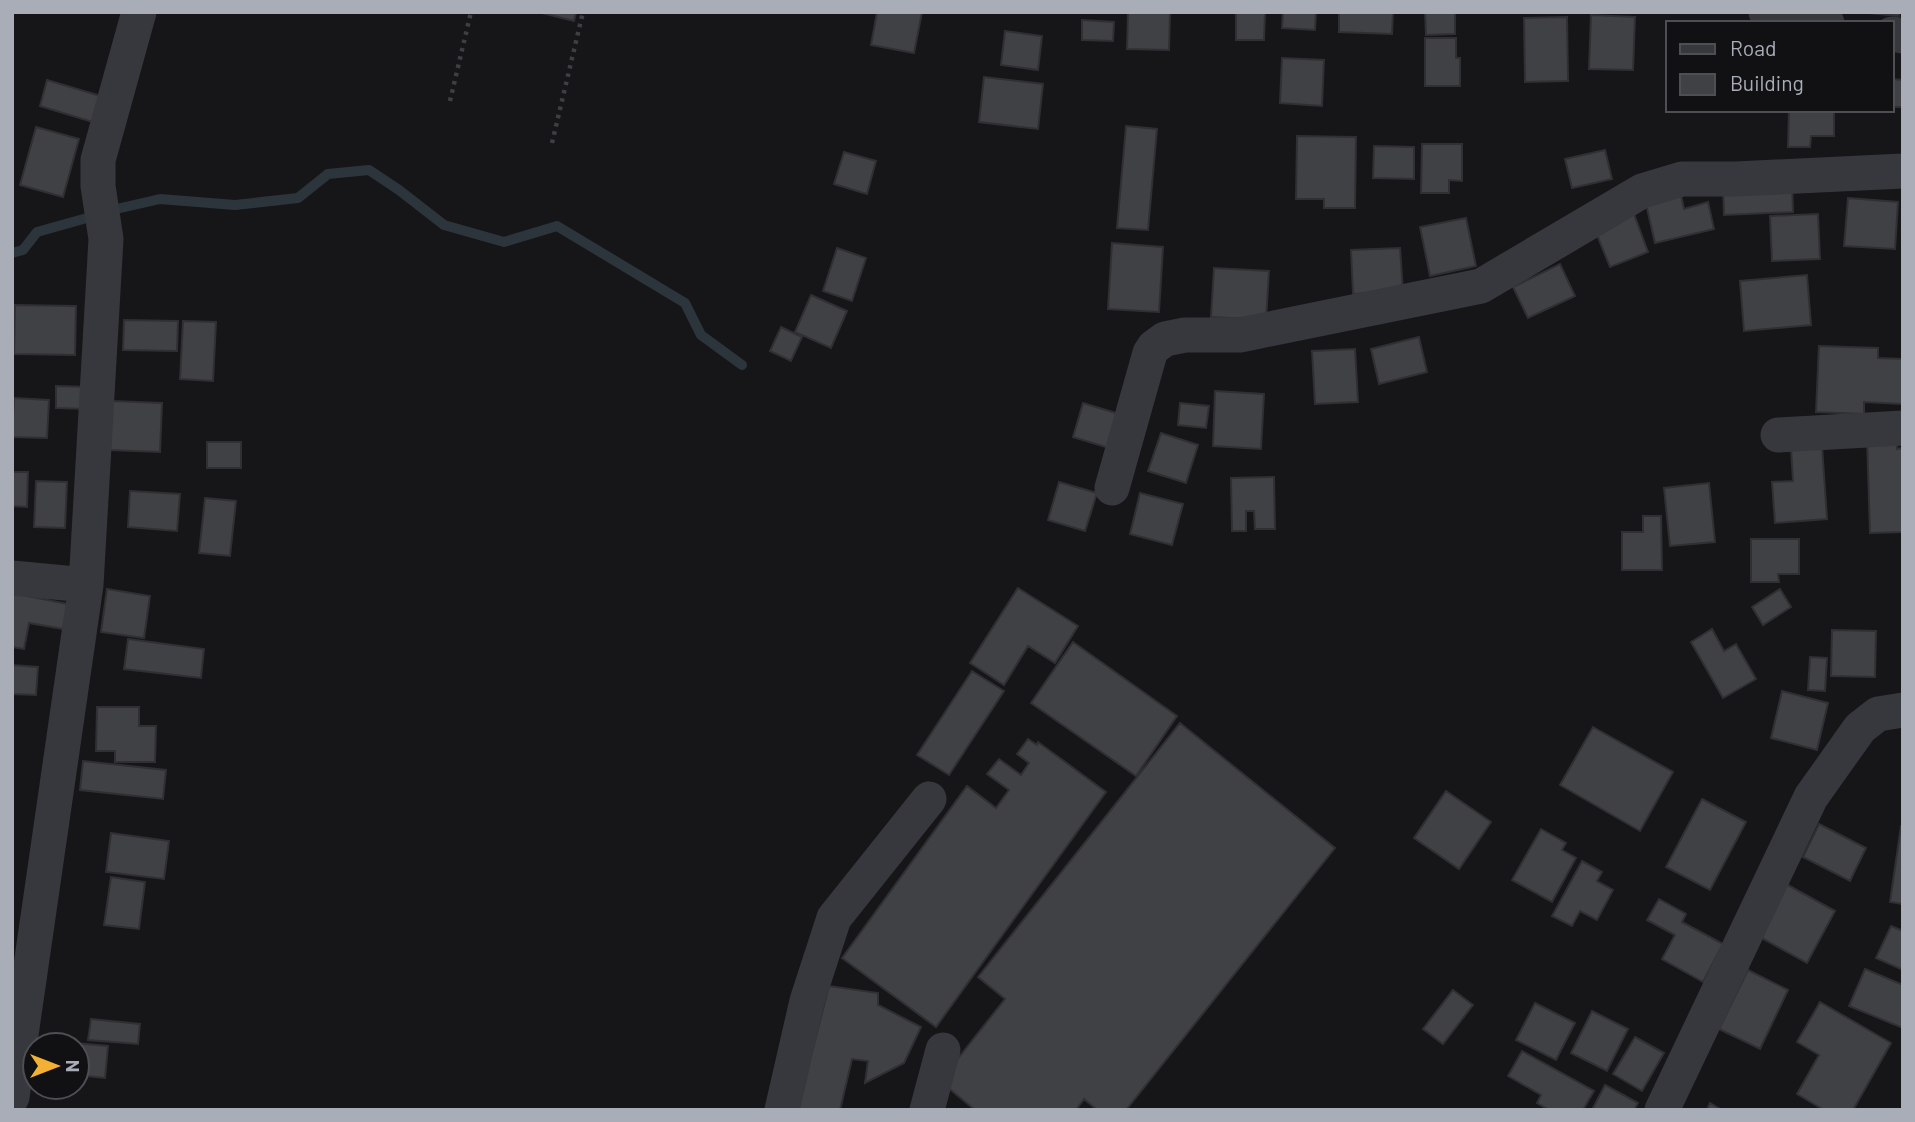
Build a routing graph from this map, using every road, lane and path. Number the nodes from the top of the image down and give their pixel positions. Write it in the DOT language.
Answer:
graph roads {
  1 [pos="139,12"];
  2 [pos="471,12"];
  3 [pos="583,12"];
  4 [pos="1766,12"];
  5 [pos="1816,21"];
  6 [pos="450,101"];
  7 [pos="552,143"];
  8 [pos="1903,171"];
  9 [pos="1903,428"];
  10 [pos="1778,435"];
  11 [pos="1112,488"];
  12 [pos="12,578"];
  13 [pos="86,585"];
  14 [pos="1903,710"];
  15 [pos="929,799"];
  16 [pos="943,1050"];
  17 [pos="12,1097"];
  18 [pos="782,1110"];
  19 [pos="927,1110"];
  20 [pos="1662,1110"];
  1 -- 13 [label="street"];
  2 -- 6 [label="path"];
  3 -- 7 [label="path"];
  4 -- 5 [label="street"];
  8 -- 11 [label="street"];
  9 -- 10 [label="street"];
  12 -- 13 [label="street"];
  13 -- 17 [label="street"];
  14 -- 20 [label="street"];
  15 -- 18 [label="street"];
  16 -- 19 [label="street"];
}
